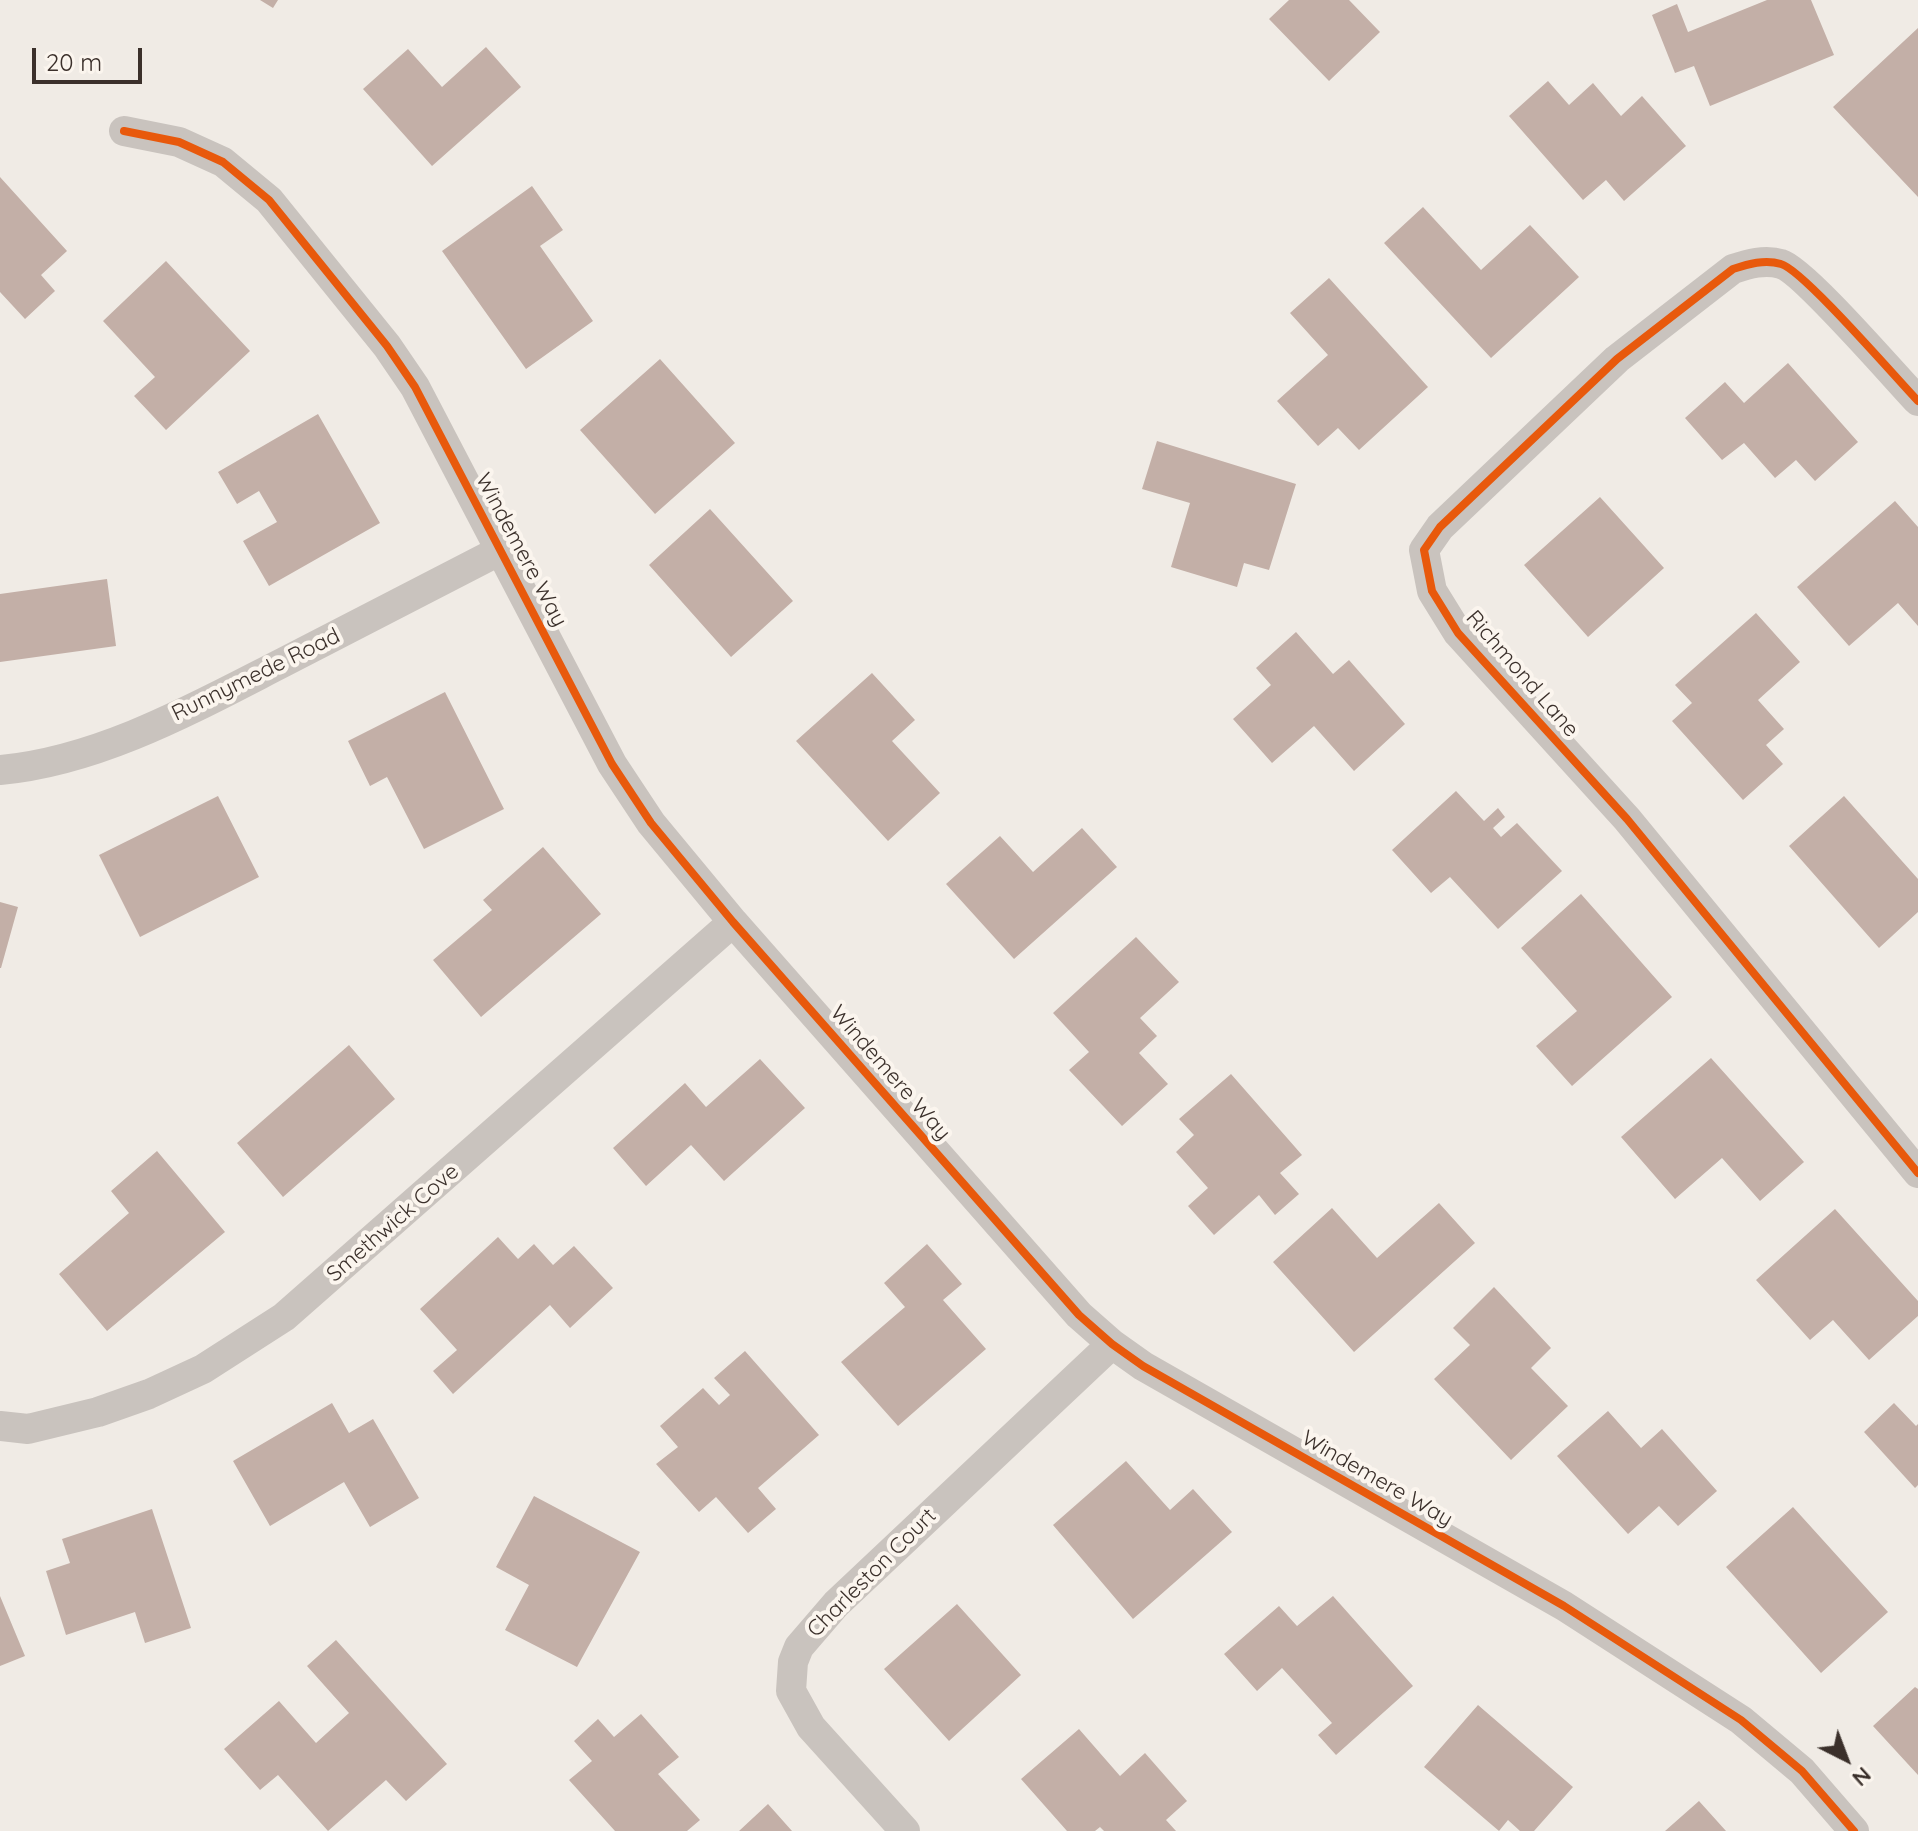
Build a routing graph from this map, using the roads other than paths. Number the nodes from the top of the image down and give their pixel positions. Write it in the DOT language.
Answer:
graph roads {
  1 [pos="124,131"];
  2 [pos="1918,401"];
  3 [pos="501,550"];
  4 [pos="0,770"];
  5 [pos="733,922"];
  6 [pos="1918,1173"];
  7 [pos="1112,1344"];
  8 [pos="0,1426"];
  9 [pos="905,1831"];
  10 [pos="1854,1831"];
  1 -- 3 [label="street, Windemere Way"];
  2 -- 6 [label="street, Richmond Lane"];
  3 -- 4 [label="street, Runnymede Road"];
  3 -- 5 [label="street, Windemere Way"];
  5 -- 7 [label="street, Windemere Way"];
  5 -- 8 [label="street, Smethwick Cove"];
  7 -- 9 [label="street, Charleston Court"];
  7 -- 10 [label="street, Windemere Way"];
}
